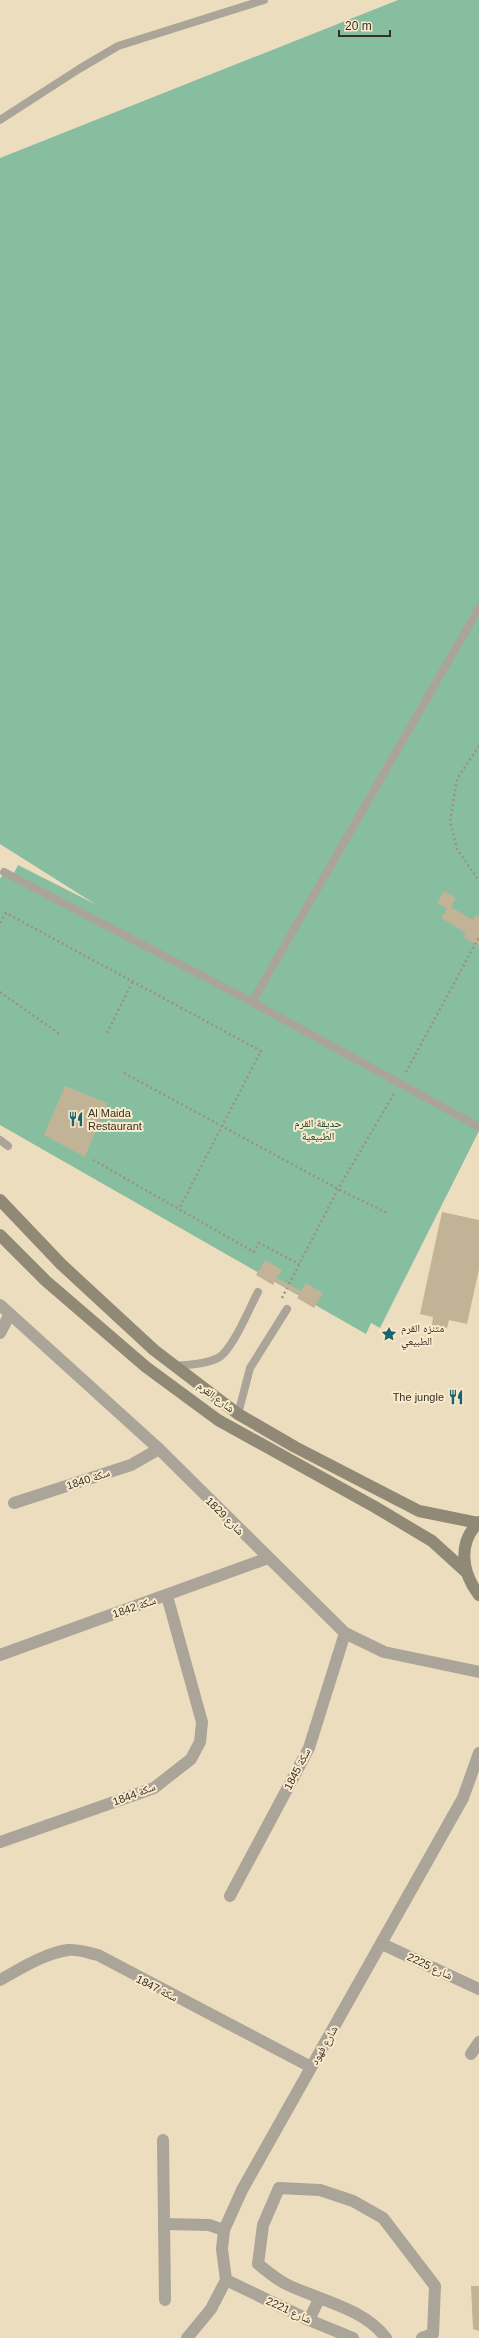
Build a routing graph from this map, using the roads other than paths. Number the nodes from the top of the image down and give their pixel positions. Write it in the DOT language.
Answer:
graph roads {
  1 [pos="264,0"];
  2 [pos="0,120"];
  3 [pos="479,608"];
  4 [pos="4,872"];
  5 [pos="252,1002"];
  6 [pos="479,1127"];
  7 [pos="0,1140"];
  8 [pos="8,1146"];
  9 [pos="0,1200"];
  10 [pos="0,1235"];
  11 [pos="258,1292"];
  12 [pos="0,1305"];
  13 [pos="287,1309"];
  14 [pos="10,1314"];
  15 [pos="0,1333"];
  16 [pos="175,1366"];
  17 [pos="238,1414"];
  18 [pos="159,1450"];
  19 [pos="14,1504"];
  20 [pos="478,1522"];
  21 [pos="268,1558"];
  22 [pos="465,1571"];
  23 [pos="479,1595"];
  24 [pos="167,1596"];
  25 [pos="345,1633"];
  26 [pos="0,1654"];
  27 [pos="479,1672"];
  28 [pos="479,1753"];
  29 [pos="0,1842"];
  30 [pos="230,1896"];
  31 [pos="382,1944"];
  32 [pos="0,1980"];
  33 [pos="479,1989"];
  34 [pos="479,2042"];
  35 [pos="471,2054"];
  36 [pos="311,2067"];
  37 [pos="163,2140"];
  38 [pos="164,2224"];
  39 [pos="224,2230"];
  40 [pos="226,2280"];
  41 [pos="319,2299"];
  42 [pos="165,2300"];
  43 [pos="309,2320"];
  44 [pos="186,2338"];
  45 [pos="353,2338"];
  46 [pos="386,2338"];
  47 [pos="422,2338"];
  1 -- 2 [label="lane"];
  3 -- 5 [label="lane"];
  4 -- 5 [label="lane"];
  5 -- 6 [label="lane"];
  7 -- 8 [label="lane"];
  9 -- 16 [label="main road, شارع القرم"];
  10 -- 22 [label="main road, شارع القرم"];
  11 -- 16 [label="lane"];
  12 -- 14 [label="street, 1829 شارع"];
  13 -- 17 [label="lane"];
  14 -- 15 [label="street"];
  14 -- 18 [label="street, 1829 شارع"];
  16 -- 17 [label="main road, شارع القرم"];
  17 -- 20 [label="main road, شارع القرم"];
  18 -- 19 [label="street, سكة 1840"];
  18 -- 21 [label="street, 1829 شارع"];
  20 -- 22 [label="main road"];
  21 -- 24 [label="street, سكة 1842"];
  21 -- 25 [label="street, 1829 شارع"];
  22 -- 23 [label="main road"];
  24 -- 26 [label="street, سكة 1842"];
  24 -- 29 [label="street, سكة 1844"];
  25 -- 27 [label="street, 1829 شارع"];
  25 -- 30 [label="street, 1845 سكة"];
  28 -- 31 [label="street, شارع فهود"];
  31 -- 33 [label="street, شارع 2225"];
  31 -- 36 [label="street, شارع فهود"];
  32 -- 36 [label="street, سكة 1847"];
  34 -- 35 [label="street"];
  36 -- 39 [label="street, شارع فهود"];
  37 -- 38 [label="street"];
  38 -- 39 [label="street"];
  38 -- 42 [label="street"];
  39 -- 40 [label="street, شارع فهود"];
  40 -- 43 [label="street, شارع 2221"];
  40 -- 44 [label="street"];
  41 -- 43 [label="street"];
  41 -- 46 [label="street"];
  41 -- 47 [label="street"];
  43 -- 45 [label="street, شارع 2221"];
}
